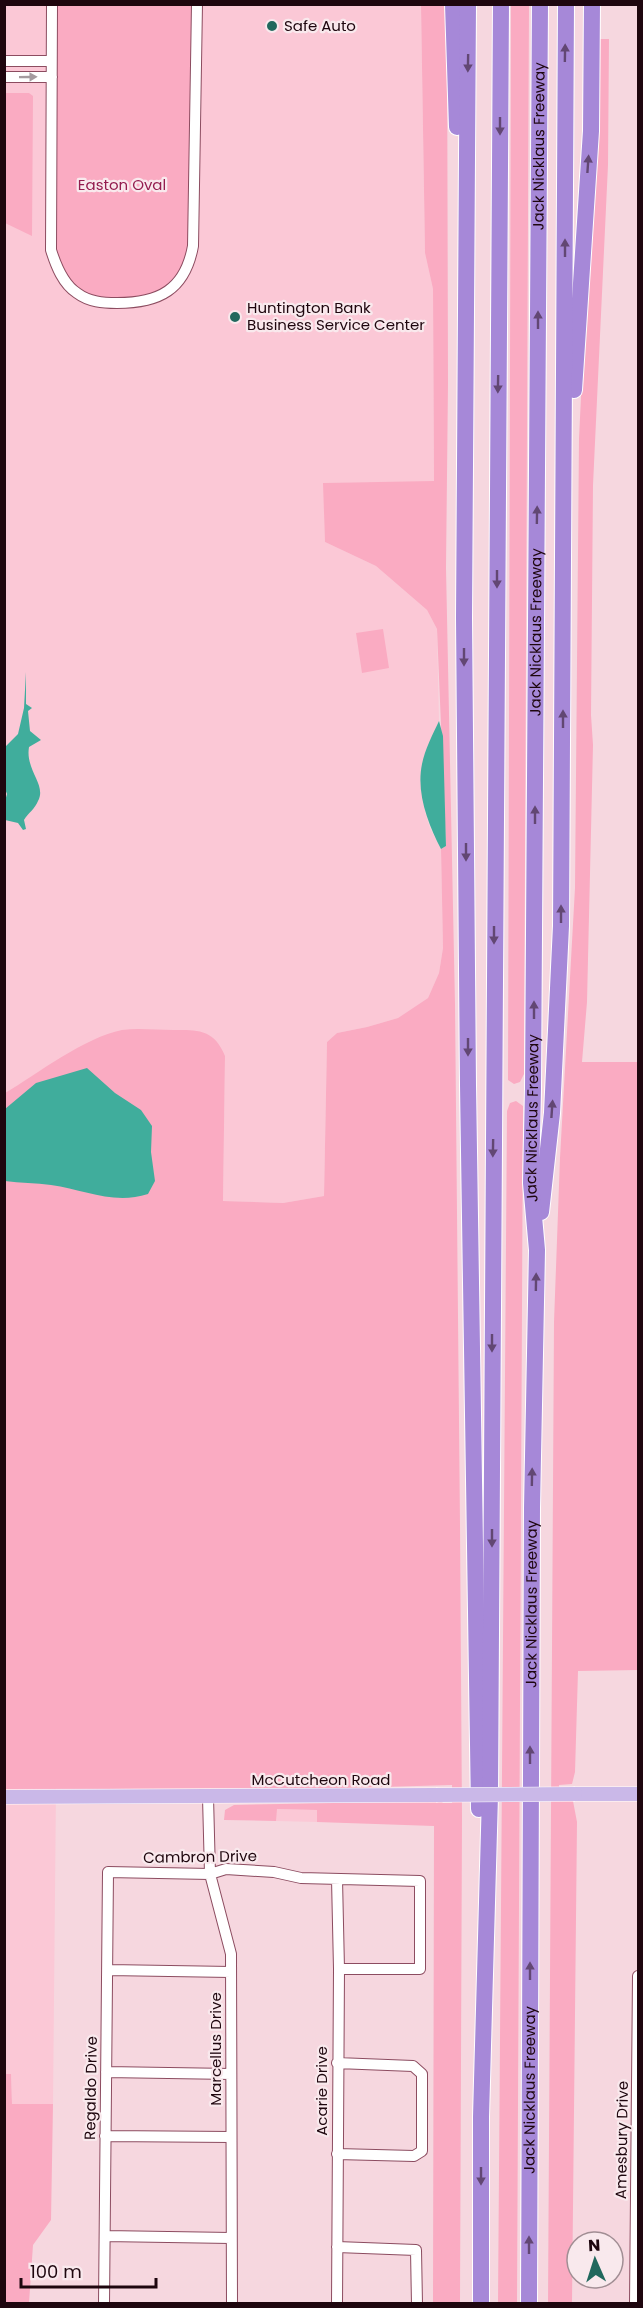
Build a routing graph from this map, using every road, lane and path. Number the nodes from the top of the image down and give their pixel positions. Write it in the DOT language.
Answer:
graph roads {
  1 [pos="52,4"];
  2 [pos="197,4"];
  3 [pos="453,4"];
  4 [pos="468,4"];
  5 [pos="501,4"];
  6 [pos="540,4"];
  7 [pos="566,4"];
  8 [pos="592,4"];
  9 [pos="4,61"];
  10 [pos="51,61"];
  11 [pos="52,77"];
  12 [pos="4,78"];
  13 [pos="564,516"];
  14 [pos="464,618"];
  15 [pos="537,1250"];
  16 [pos="639,1794"];
  17 [pos="4,1797"];
  18 [pos="208,1797"];
  19 [pos="108,1872"];
  20 [pos="210,1874"];
  21 [pos="337,1879"];
  22 [pos="339,1969"];
  23 [pos="108,1970"];
  24 [pos="231,1972"];
  25 [pos="639,1976"];
  26 [pos="337,2064"];
  27 [pos="106,2072"];
  28 [pos="231,2074"];
  29 [pos="481,2117"];
  30 [pos="105,2136"];
  31 [pos="231,2137"];
  32 [pos="337,2154"];
  33 [pos="105,2236"];
  34 [pos="231,2238"];
  35 [pos="337,2247"];
  36 [pos="104,2304"];
  37 [pos="231,2304"];
  38 [pos="337,2304"];
  39 [pos="417,2304"];
  40 [pos="482,2304"];
  41 [pos="529,2304"];
  42 [pos="635,2304"];
  1 -- 10 [label="street"];
  2 -- 11 [label="street"];
  3 -- 14 [label="highway"];
  4 -- 14 [label="highway, one-way"];
  5 -- 29 [label="highway, one-way"];
  15 -- 6 [label="highway, Jack Nicklaus Freeway, one-way"];
  13 -- 7 [label="highway, one-way"];
  13 -- 8 [label="highway, one-way"];
  9 -- 10 [label="street"];
  10 -- 11 [label="street"];
  12 -- 11 [label="street, one-way"];
  15 -- 13 [label="highway, one-way"];
  14 -- 29 [label="highway, one-way"];
  41 -- 15 [label="highway, Jack Nicklaus Freeway, one-way"];
  16 -- 18 [label="main road, McCutcheon Road, bridge"];
  17 -- 18 [label="main road, McCutcheon Road"];
  18 -- 20 [label="street, Marcellus Drive"];
  19 -- 20 [label="street, Cambron Drive"];
  19 -- 23 [label="street, Regaldo Drive"];
  20 -- 21 [label="street, Cambron Drive"];
  20 -- 24 [label="street, Marcellus Drive"];
  21 -- 22 [label="street, Acarie Drive"];
  21 -- 22 [label="street, Cambron Drive"];
  22 -- 26 [label="street, Acarie Drive"];
  23 -- 24 [label="street"];
  23 -- 27 [label="street, Regaldo Drive"];
  24 -- 28 [label="street, Marcellus Drive"];
  25 -- 42 [label="street, Amesbury Drive"];
  26 -- 32 [label="street, Acarie Drive"];
  26 -- 32 [label="street"];
  27 -- 28 [label="street"];
  27 -- 30 [label="street, Regaldo Drive"];
  28 -- 31 [label="street, Marcellus Drive"];
  29 -- 40 [label="highway, one-way"];
  30 -- 31 [label="street"];
  30 -- 33 [label="street, Regaldo Drive"];
  31 -- 34 [label="street, Marcellus Drive"];
  32 -- 35 [label="street, Acarie Drive"];
  33 -- 34 [label="street"];
  33 -- 36 [label="street, Regaldo Drive"];
  34 -- 37 [label="street, Marcellus Drive"];
  35 -- 38 [label="street, Acarie Drive"];
  35 -- 39 [label="street"];
}
